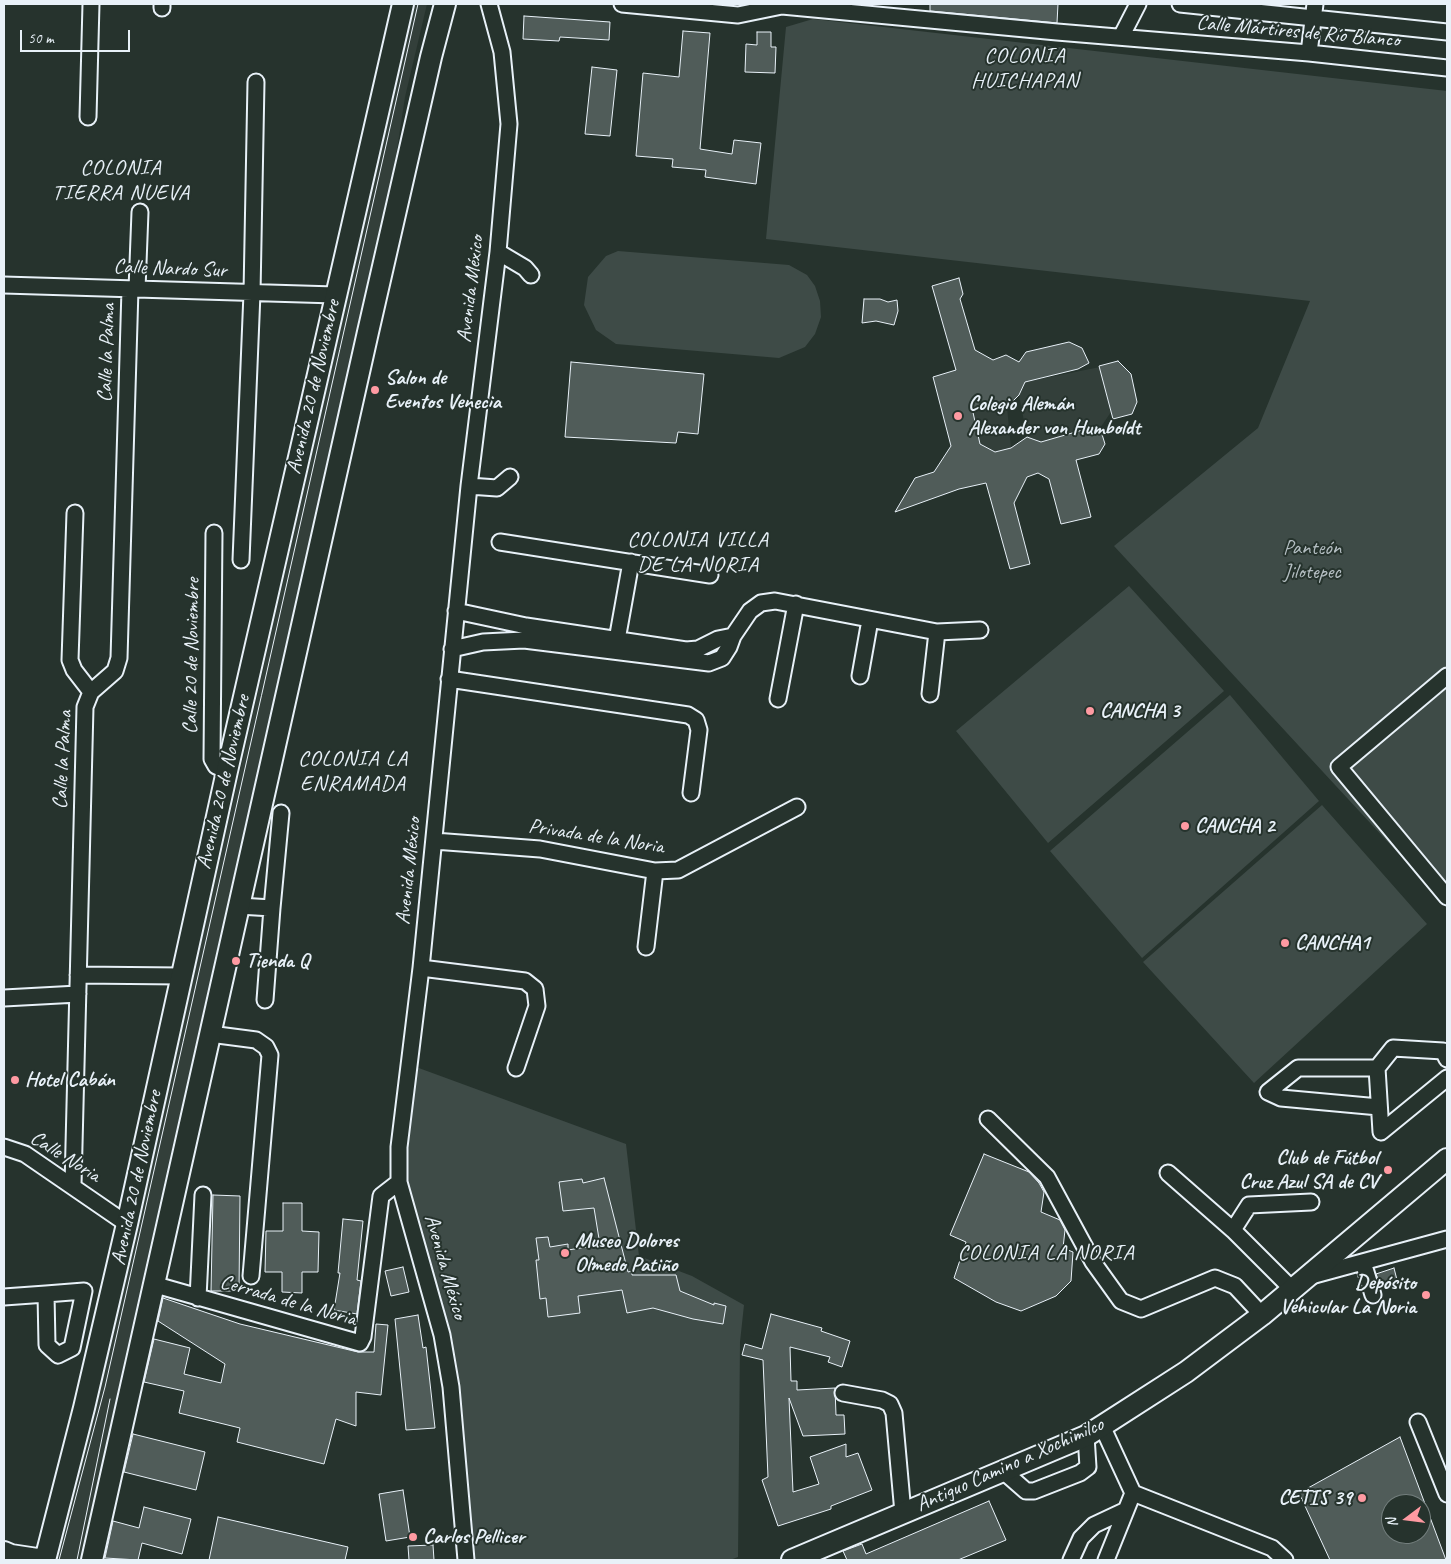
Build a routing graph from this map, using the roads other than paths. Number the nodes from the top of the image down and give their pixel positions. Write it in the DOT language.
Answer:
graph roads {
  1 [pos="91,4"];
  2 [pos="403,4"];
  3 [pos="445,4"];
  4 [pos="489,4"];
  5 [pos="622,4"];
  6 [pos="1138,4"];
  7 [pos="1180,4"];
  8 [pos="754,6"];
  9 [pos="1314,10"];
  10 [pos="1447,32"];
  11 [pos="1121,37"];
  12 [pos="1309,53"];
  13 [pos="1447,68"];
  14 [pos="256,82"];
  15 [pos="88,117"];
  16 [pos="140,212"];
  17 [pos="498,252"];
  18 [pos="531,275"];
  19 [pos="4,285"];
  20 [pos="134,289"];
  21 [pos="252,292"];
  22 [pos="335,295"];
  23 [pos="510,478"];
  24 [pos="469,486"];
  25 [pos="75,513"];
  26 [pos="214,534"];
  27 [pos="500,542"];
  28 [pos="241,560"];
  29 [pos="630,562"];
  30 [pos="710,575"];
  31 [pos="796,604"];
  32 [pos="456,611"];
  33 [pos="870,620"];
  34 [pos="980,630"];
  35 [pos="937,632"];
  36 [pos="525,633"];
  37 [pos="618,640"];
  38 [pos="579,641"];
  39 [pos="452,649"];
  40 [pos="648,650"];
  41 [pos="860,676"];
  42 [pos="1447,676"];
  43 [pos="449,679"];
  44 [pos="91,692"];
  45 [pos="930,694"];
  46 [pos="778,699"];
  47 [pos="227,771"];
  48 [pos="691,793"];
  49 [pos="797,807"];
  50 [pos="281,813"];
  51 [pos="434,841"];
  52 [pos="655,871"];
  53 [pos="1447,897"];
  54 [pos="240,906"];
  55 [pos="272,908"];
  56 [pos="646,947"];
  57 [pos="421,968"];
  58 [pos="78,975"];
  59 [pos="181,976"];
  60 [pos="78,994"];
  61 [pos="4,998"];
  62 [pos="266,1000"];
  63 [pos="210,1034"];
  64 [pos="1447,1059"];
  65 [pos="516,1068"];
  66 [pos="1378,1068"];
  67 [pos="1447,1078"];
  68 [pos="1379,1107"];
  69 [pos="988,1119"];
  70 [pos="4,1147"];
  71 [pos="1447,1158"];
  72 [pos="1168,1173"];
  73 [pos="399,1182"];
  74 [pos="73,1185"];
  75 [pos="203,1195"];
  76 [pos="1311,1202"];
  77 [pos="127,1224"];
  78 [pos="1233,1230"];
  79 [pos="1447,1239"];
  80 [pos="1363,1262"];
  81 [pos="251,1276"];
  82 [pos="1299,1283"];
  83 [pos="156,1285"];
  84 [pos="46,1294"];
  85 [pos="1373,1295"];
  86 [pos="4,1297"];
  87 [pos="198,1298"];
  88 [pos="1262,1315"];
  89 [pos="843,1393"];
  90 [pos="1418,1422"];
  91 [pos="1094,1431"];
  92 [pos="1002,1470"];
  93 [pos="1133,1493"];
  94 [pos="1447,1494"];
  95 [pos="1126,1510"];
  96 [pos="903,1513"];
  97 [pos="4,1552"];
  98 [pos="44,1560"];
  99 [pos="92,1560"];
  100 [pos="466,1560"];
  101 [pos="792,1560"];
  102 [pos="1071,1560"];
  103 [pos="1106,1560"];
  104 [pos="1285,1560"];
  1 -- 15 [label="street"];
  2 -- 22 [label="main road, Avenida 20 de Noviembre"];
  3 -- 54 [label="main road, Avenida 20 de Noviembre"];
  4 -- 17 [label="street, Avenida México"];
  5 -- 8 [label="street, Calle Mártires de Río Blanco"];
  6 -- 11 [label="street"];
  7 -- 9 [label="street"];
  8 -- 11 [label="street, Calle Mártires de Río Blanco"];
  9 -- 10 [label="street"];
  9 -- 12 [label="street"];
  11 -- 12 [label="street, Calle Mártires de Río Blanco"];
  12 -- 13 [label="street, Calle Mártires de Río Blanco"];
  14 -- 21 [label="street"];
  16 -- 20 [label="street, Calle la Palma"];
  17 -- 18 [label="street"];
  17 -- 24 [label="street, Avenida México"];
  19 -- 20 [label="street, Calle Nardo Sur"];
  20 -- 21 [label="street, Calle Nardo Sur"];
  20 -- 44 [label="street, Calle la Palma"];
  21 -- 22 [label="street, Calle Nardo Sur"];
  21 -- 28 [label="street"];
  22 -- 47 [label="main road, Avenida 20 de Noviembre"];
  23 -- 24 [label="street"];
  24 -- 32 [label="street, Avenida México"];
  25 -- 44 [label="street"];
  26 -- 47 [label="street, Calle 20 de Noviembre"];
  27 -- 29 [label="street"];
  29 -- 30 [label="street"];
  29 -- 37 [label="street"];
  31 -- 33 [label="street"];
  31 -- 40 [label="street"];
  31 -- 46 [label="street"];
  32 -- 36 [label="street"];
  32 -- 39 [label="street, Avenida México"];
  33 -- 35 [label="street"];
  33 -- 41 [label="street"];
  34 -- 35 [label="street"];
  35 -- 45 [label="street"];
  36 -- 38 [label="street"];
  36 -- 39 [label="street"];
  37 -- 38 [label="street"];
  37 -- 40 [label="street"];
  38 -- 40 [label="street"];
  39 -- 43 [label="street, Avenida México"];
  42 -- 53 [label="street"];
  43 -- 48 [label="street"];
  43 -- 51 [label="street, Avenida México"];
  44 -- 58 [label="street, Calle la Palma"];
  47 -- 59 [label="main road, Avenida 20 de Noviembre"];
  49 -- 52 [label="street, Privada de la Noria"];
  50 -- 55 [label="street"];
  51 -- 52 [label="street, Privada de la Noria"];
  51 -- 57 [label="street, Avenida México"];
  52 -- 56 [label="street"];
  54 -- 55 [label="street"];
  54 -- 63 [label="main road, Avenida 20 de Noviembre"];
  55 -- 62 [label="street"];
  57 -- 65 [label="street"];
  57 -- 73 [label="street, Avenida México"];
  58 -- 59 [label="street"];
  58 -- 60 [label="street, Calle la Palma"];
  59 -- 77 [label="main road, Avenida 20 de Noviembre"];
  60 -- 61 [label="street"];
  60 -- 74 [label="street, Calle la Palma"];
  63 -- 81 [label="street"];
  63 -- 83 [label="main road, Avenida 20 de Noviembre"];
  64 -- 66 [label="street"];
  66 -- 68 [label="street"];
  66 -- 68 [label="street"];
  67 -- 68 [label="street"];
  69 -- 88 [label="street"];
  70 -- 74 [label="street, Calle Noria"];
  71 -- 82 [label="main road, Antiguo Camino a Xochimilco"];
  72 -- 78 [label="street"];
  73 -- 87 [label="street, Cerrada de la Noria"];
  73 -- 100 [label="street, Avenida México"];
  74 -- 77 [label="street, Calle Noria"];
  75 -- 87 [label="street"];
  76 -- 78 [label="street"];
  77 -- 98 [label="main road, Avenida 20 de Noviembre"];
  78 -- 82 [label="street"];
  79 -- 80 [label="street"];
  80 -- 82 [label="street"];
  80 -- 85 [label="street"];
  82 -- 88 [label="main road, Antiguo Camino a Xochimilco"];
  83 -- 87 [label="street, Cerrada de la Noria"];
  83 -- 99 [label="main road, Avenida 20 de Noviembre"];
  84 -- 86 [label="street"];
  88 -- 91 [label="main road, Antiguo Camino a Xochimilco"];
  89 -- 96 [label="street"];
  90 -- 94 [label="street"];
  91 -- 92 [label="main road, Antiguo Camino a Xochimilco"];
  91 -- 92 [label="street"];
  91 -- 93 [label="street"];
  92 -- 96 [label="main road, Antiguo Camino a Xochimilco"];
  93 -- 95 [label="street"];
  93 -- 104 [label="street"];
  95 -- 102 [label="street"];
  95 -- 103 [label="street"];
  96 -- 101 [label="main road, Antiguo Camino a Xochimilco"];
  97 -- 98 [label="main road"];
}
